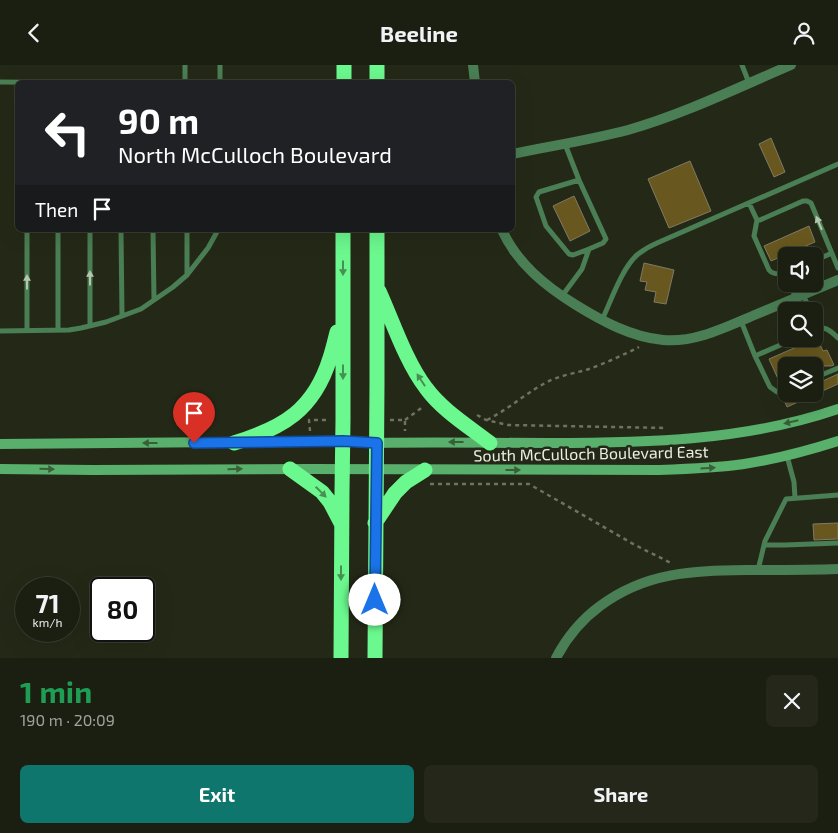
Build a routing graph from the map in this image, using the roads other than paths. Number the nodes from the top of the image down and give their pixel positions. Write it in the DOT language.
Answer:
graph roads {
  1 [pos="185,65"];
  2 [pos="220,65"];
  3 [pos="344,65"];
  4 [pos="377,65"];
  5 [pos="473,65"];
  6 [pos="742,65"];
  7 [pos="789,65"];
  8 [pos="185,80"];
  9 [pos="220,80"];
  10 [pos="344,80"];
  11 [pos="377,80"];
  12 [pos="475,80"];
  13 [pos="0,82"];
  14 [pos="15,82"];
  15 [pos="750,83"];
  16 [pos="565,144"];
  17 [pos="515,153"];
  18 [pos="838,164"];
  19 [pos="579,180"];
  20 [pos="749,203"];
  21 [pos="756,220"];
  22 [pos="27,232"];
  23 [pos="58,232"];
  24 [pos="90,232"];
  25 [pos="122,232"];
  26 [pos="153,232"];
  27 [pos="187,232"];
  28 [pos="217,232"];
  29 [pos="343,232"];
  30 [pos="377,232"];
  31 [pos="503,232"];
  32 [pos="589,249"];
  33 [pos="832,253"];
  34 [pos="823,257"];
  35 [pos="838,268"];
  36 [pos="778,273"];
  37 [pos="187,275"];
  38 [pos="838,280"];
  39 [pos="376,285"];
  40 [pos="797,292"];
  41 [pos="562,296"];
  42 [pos="800,296"];
  43 [pos="154,300"];
  44 [pos="804,302"];
  45 [pos="342,306"];
  46 [pos="122,316"];
  47 [pos="602,320"];
  48 [pos="741,321"];
  49 [pos="90,326"];
  50 [pos="27,330"];
  51 [pos="58,330"];
  52 [pos="823,330"];
  53 [pos="0,331"];
  54 [pos="838,338"];
  55 [pos="778,346"];
  56 [pos="755,356"];
  57 [pos="838,368"];
  58 [pos="823,374"];
  59 [pos="778,392"];
  60 [pos="838,409"];
  61 [pos="343,441"];
  62 [pos="838,441"];
  63 [pos="234,443"];
  64 [pos="377,443"];
  65 [pos="490,443"];
  66 [pos="0,444"];
  67 [pos="787,455"];
  68 [pos="0,469"];
  69 [pos="290,469"];
  70 [pos="342,469"];
  71 [pos="376,469"];
  72 [pos="425,469"];
  73 [pos="838,495"];
  74 [pos="795,499"];
  75 [pos="375,523"];
  76 [pos="342,524"];
  77 [pos="838,543"];
  78 [pos="764,545"];
  79 [pos="838,569"];
  80 [pos="758,570"];
  81 [pos="341,658"];
  82 [pos="375,658"];
  83 [pos="556,658"];
  1 -- 8 [label="lane"];
  2 -- 9 [label="lane"];
  3 -- 10 [label="highway"];
  4 -- 11 [label="highway"];
  5 -- 12 [label="street"];
  6 -- 15 [label="lane"];
  7 -- 15 [label="street"];
  13 -- 14 [label="lane"];
  15 -- 16 [label="street"];
  16 -- 17 [label="street"];
  16 -- 19 [label="lane"];
  18 -- 20 [label="lane"];
  19 -- 32 [label="lane"];
  19 -- 32 [label="lane"];
  20 -- 21 [label="lane"];
  20 -- 47 [label="lane"];
  33 -- 21 [label="lane, one-way"];
  21 -- 36 [label="lane"];
  50 -- 22 [label="lane, one-way"];
  23 -- 51 [label="lane"];
  49 -- 24 [label="lane, one-way"];
  25 -- 46 [label="lane"];
  26 -- 43 [label="lane"];
  27 -- 37 [label="lane"];
  28 -- 37 [label="lane"];
  29 -- 45 [label="highway, one-way"];
  30 -- 39 [label="highway"];
  31 -- 41 [label="street"];
  32 -- 41 [label="lane"];
  33 -- 34 [label="lane"];
  33 -- 35 [label="lane"];
  37 -- 43 [label="lane"];
  38 -- 42 [label="street"];
  39 -- 64 [label="highway"];
  65 -- 39 [label="highway, one-way"];
  40 -- 42 [label="lane"];
  41 -- 47 [label="street"];
  42 -- 44 [label="lane"];
  42 -- 48 [label="street"];
  43 -- 46 [label="lane"];
  45 -- 61 [label="highway, one-way"];
  45 -- 63 [label="highway"];
  46 -- 49 [label="lane"];
  47 -- 48 [label="street"];
  48 -- 56 [label="lane"];
  49 -- 51 [label="lane"];
  50 -- 51 [label="lane"];
  50 -- 53 [label="lane"];
  52 -- 54 [label="lane"];
  55 -- 56 [label="lane"];
  56 -- 59 [label="lane"];
  57 -- 58 [label="lane"];
  60 -- 65 [label="main road, South McCulloch Boulevard East, one-way"];
  61 -- 63 [label="main road, South McCulloch Boulevard East"];
  61 -- 64 [label="main road, South McCulloch Boulevard East"];
  61 -- 70 [label="highway"];
  62 -- 67 [label="main road, South McCulloch Boulevard East"];
  63 -- 66 [label="main road, South McCulloch Boulevard East, one-way"];
  65 -- 64 [label="main road, South McCulloch Boulevard East, one-way"];
  64 -- 71 [label="highway"];
  72 -- 67 [label="main road, South McCulloch Boulevard East, one-way"];
  67 -- 74 [label="lane"];
  68 -- 69 [label="main road, South McCulloch Boulevard East, one-way"];
  69 -- 70 [label="main road, South McCulloch Boulevard East"];
  69 -- 76 [label="highway, one-way"];
  70 -- 71 [label="main road, South McCulloch Boulevard East"];
  70 -- 76 [label="highway"];
  71 -- 72 [label="main road, South McCulloch Boulevard East"];
  71 -- 75 [label="highway"];
  72 -- 75 [label="highway"];
  73 -- 74 [label="lane"];
  74 -- 78 [label="lane"];
  75 -- 82 [label="highway"];
  76 -- 81 [label="highway, one-way"];
  77 -- 78 [label="lane"];
  78 -- 80 [label="lane"];
  79 -- 80 [label="street"];
  80 -- 83 [label="street"];
}
